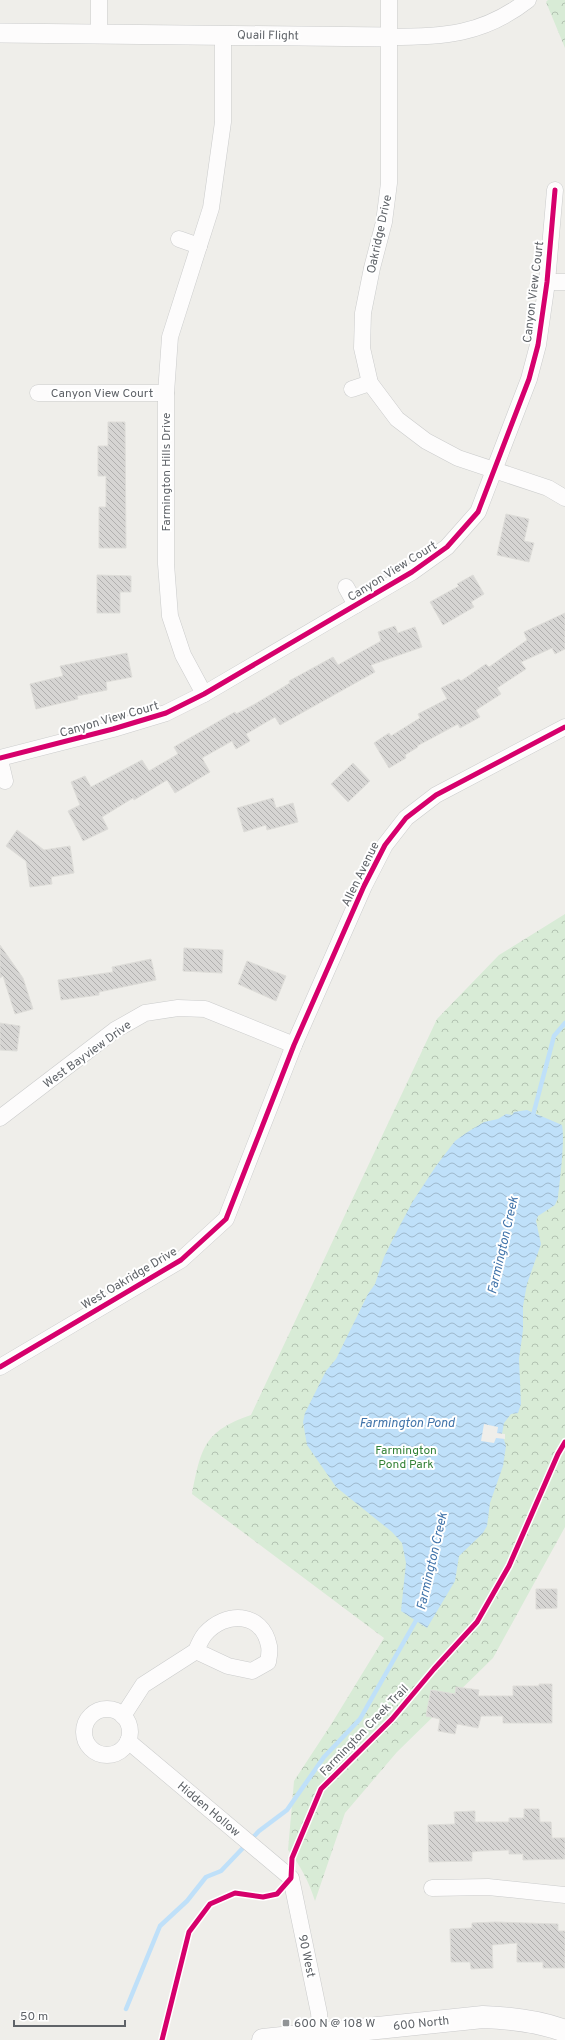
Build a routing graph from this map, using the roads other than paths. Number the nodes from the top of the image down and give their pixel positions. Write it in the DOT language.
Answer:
graph roads {
  1 [pos="99,0"];
  2 [pos="389,0"];
  3 [pos="528,0"];
  4 [pos="0,33"];
  5 [pos="99,34"];
  6 [pos="223,35"];
  7 [pos="389,36"];
  8 [pos="555,190"];
  9 [pos="179,240"];
  10 [pos="199,246"];
  11 [pos="547,282"];
  12 [pos="565,282"];
  13 [pos="370,383"];
  14 [pos="352,389"];
  15 [pos="38,393"];
  16 [pos="166,393"];
  17 [pos="493,471"];
  18 [pos="565,498"];
  19 [pos="346,587"];
  20 [pos="356,605"];
  21 [pos="204,694"];
  22 [pos="565,727"];
  23 [pos="0,759"];
  24 [pos="5,782"];
  25 [pos="294,1045"];
  26 [pos="0,1118"];
  27 [pos="0,1367"];
  28 [pos="196,1651"];
  29 [pos="123,1716"];
  30 [pos="128,1741"];
  31 [pos="291,1878"];
  32 [pos="432,1888"];
  33 [pos="565,1895"];
  34 [pos="565,2032"];
  35 [pos="321,2037"];
  36 [pos="263,2040"];
  1 -- 5 [label="street"];
  2 -- 7 [label="street, Oakridge Drive"];
  3 -- 7 [label="street, Quail Flight"];
  4 -- 5 [label="street, Quail Flight"];
  5 -- 6 [label="street, Quail Flight"];
  6 -- 7 [label="street, Quail Flight"];
  6 -- 10 [label="street, Farmington Hills Drive"];
  7 -- 13 [label="street, Oakridge Drive"];
  8 -- 11 [label="street, Canyon View Court"];
  9 -- 10 [label="street"];
  10 -- 16 [label="street, Farmington Hills Drive"];
  11 -- 12 [label="street"];
  11 -- 17 [label="street, Canyon View Court"];
  13 -- 14 [label="street"];
  13 -- 17 [label="street, Oakridge Drive"];
  15 -- 16 [label="street, Canyon View Court"];
  16 -- 21 [label="street, Farmington Hills Drive"];
  17 -- 18 [label="street"];
  17 -- 20 [label="street, Canyon View Court"];
  19 -- 20 [label="street, Canyon View Court"];
  20 -- 21 [label="street, Canyon View Court"];
  21 -- 23 [label="street, Canyon View Court"];
  22 -- 25 [label="street, Allen Avenue"];
  23 -- 24 [label="street"];
  25 -- 26 [label="street, West Bayview Drive"];
  25 -- 27 [label="street, West Oakridge Drive"];
  28 -- 29 [label="street"];
  29 -- 30 [label="street"];
  29 -- 30 [label="street"];
  30 -- 31 [label="street, Hidden Hollow"];
  31 -- 35 [label="street, 90 West"];
  32 -- 33 [label="street"];
  34 -- 35 [label="main road, 600 North"];
  35 -- 36 [label="main road, 600 North"];
}
